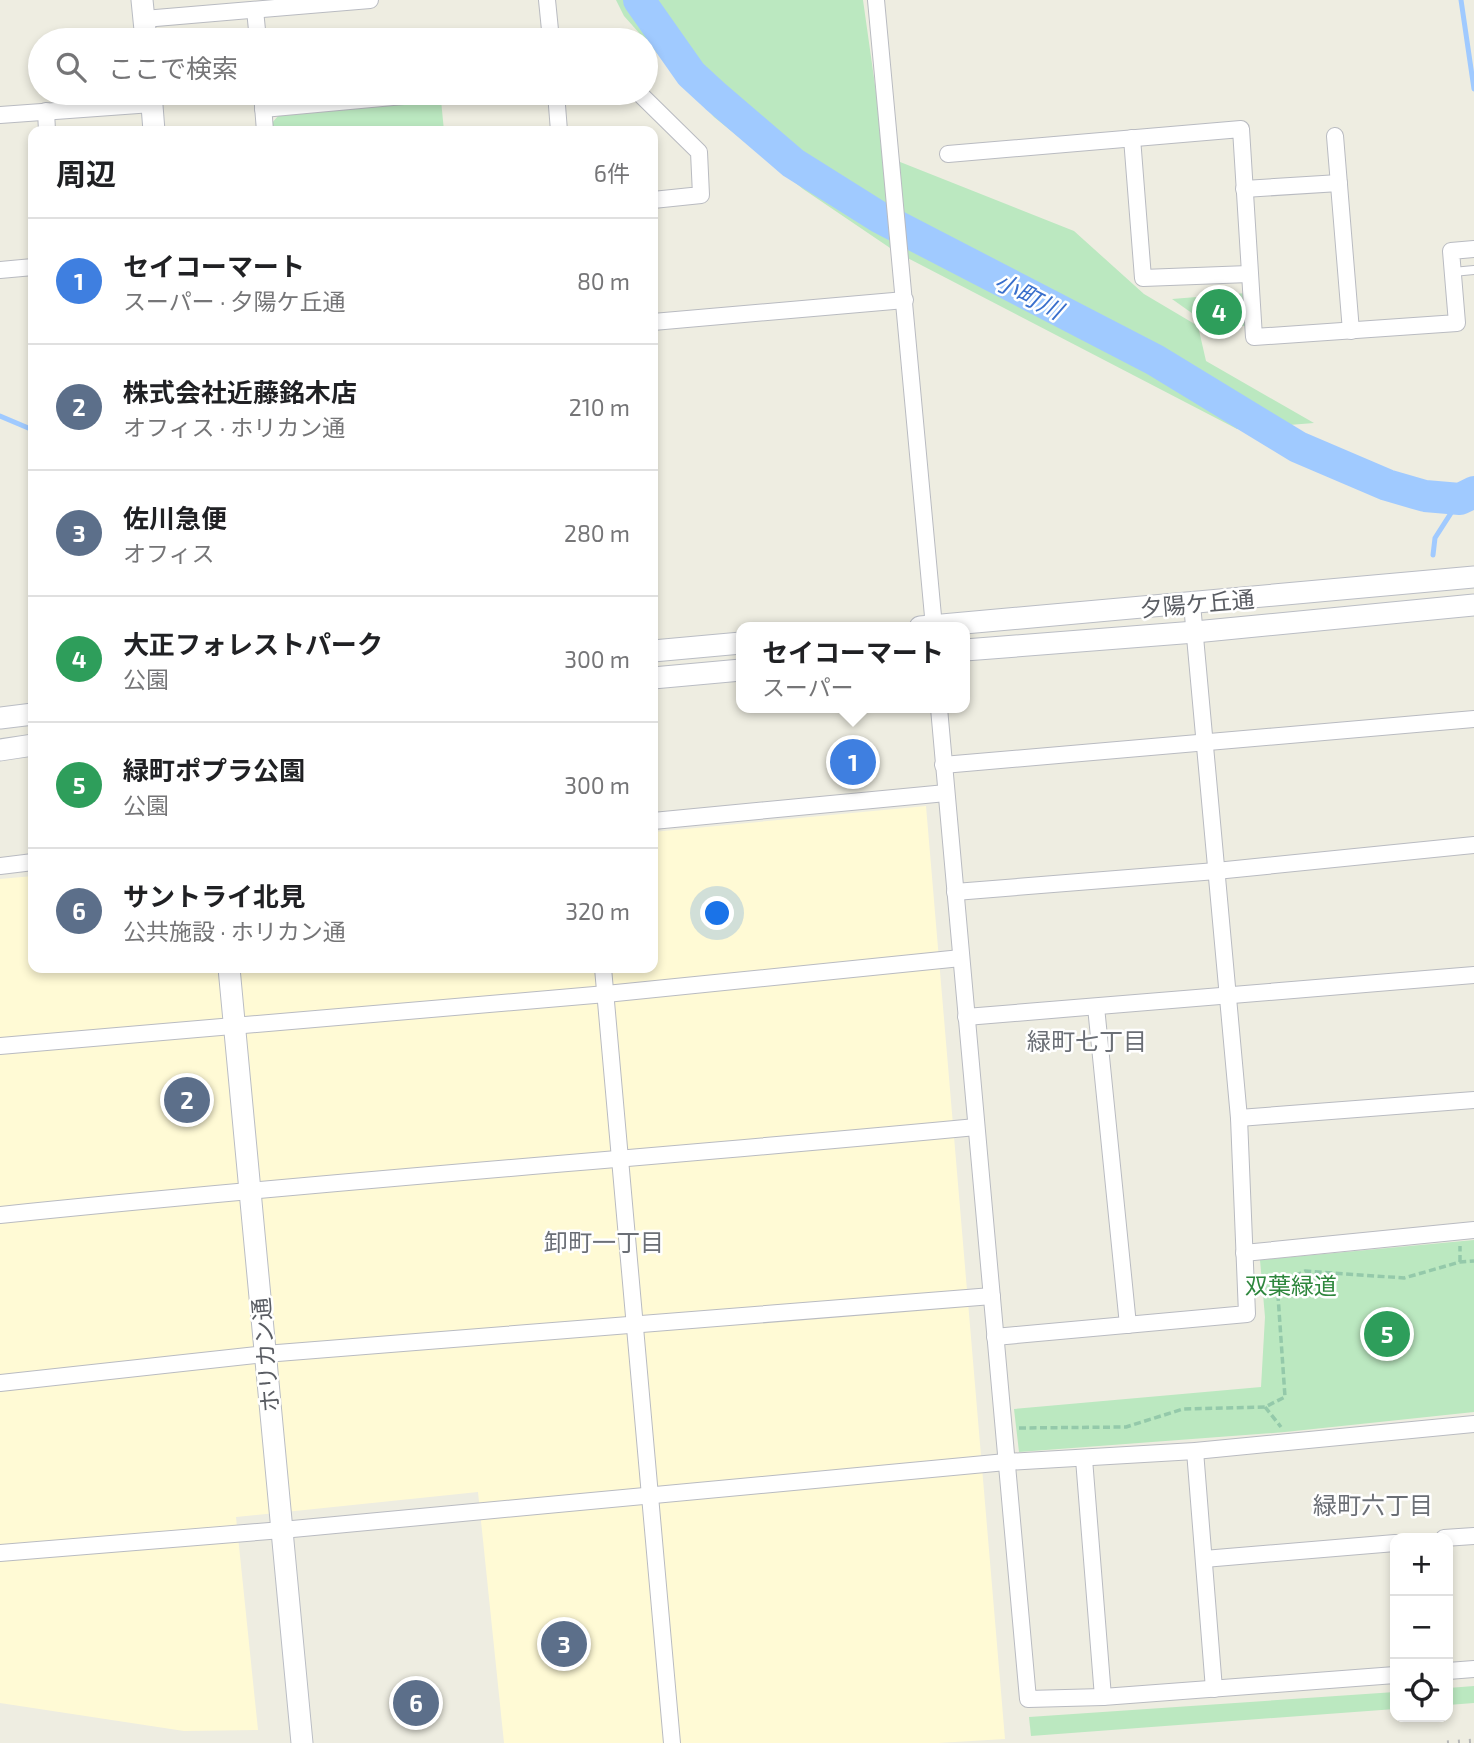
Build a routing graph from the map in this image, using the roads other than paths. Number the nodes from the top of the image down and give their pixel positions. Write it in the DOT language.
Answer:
graph roads {
  1 [pos="370,0"];
  2 [pos="547,0"];
  3 [pos="876,0"];
  4 [pos="255,10"];
  5 [pos="144,20"];
  6 [pos="257,28"];
  7 [pos="550,28"];
  8 [pos="94,105"];
  9 [pos="152,105"];
  10 [pos="263,105"];
  11 [pos="557,105"];
  12 [pos="651,105"];
  13 [pos="46,111"];
  14 [pos="0,115"];
  15 [pos="47,126"];
  16 [pos="154,126"];
  17 [pos="265,126"];
  18 [pos="559,126"];
  19 [pos="1335,136"];
  20 [pos="1132,138"];
  21 [pos="948,154"];
  22 [pos="1339,183"];
  23 [pos="1244,189"];
  24 [pos="658,199"];
  25 [pos="1473,249"];
  26 [pos="28,267"];
  27 [pos="0,270"];
  28 [pos="1474,270"];
  29 [pos="1453,272"];
  30 [pos="1249,274"];
  31 [pos="905,300"];
  32 [pos="658,322"];
  33 [pos="1351,331"];
  34 [pos="1474,578"];
  35 [pos="1192,604"];
  36 [pos="1474,605"];
  37 [pos="930,622"];
  38 [pos="970,623"];
  39 [pos="1195,632"];
  40 [pos="736,643"];
  41 [pos="970,650"];
  42 [pos="658,651"];
  43 [pos="736,670"];
  44 [pos="658,678"];
  45 [pos="939,713"];
  46 [pos="28,715"];
  47 [pos="0,718"];
  48 [pos="1474,719"];
  49 [pos="1206,744"];
  50 [pos="28,746"];
  51 [pos="0,750"];
  52 [pos="943,765"];
  53 [pos="946,793"];
  54 [pos="658,821"];
  55 [pos="1474,845"];
  56 [pos="28,863"];
  57 [pos="0,866"];
  58 [pos="1216,871"];
  59 [pos="955,891"];
  60 [pos="961,958"];
  61 [pos="230,973"];
  62 [pos="604,973"];
  63 [pos="1474,975"];
  64 [pos="606,994"];
  65 [pos="1227,996"];
  66 [pos="1096,1007"];
  67 [pos="966,1017"];
  68 [pos="235,1025"];
  69 [pos="0,1046"];
  70 [pos="1474,1100"];
  71 [pos="1239,1118"];
  72 [pos="976,1128"];
  73 [pos="622,1160"];
  74 [pos="250,1188"];
  75 [pos="0,1215"];
  76 [pos="1474,1230"];
  77 [pos="1244,1253"];
  78 [pos="992,1296"];
  79 [pos="1128,1325"];
  80 [pos="637,1326"];
  81 [pos="995,1338"];
  82 [pos="265,1354"];
  83 [pos="0,1383"];
  84 [pos="1474,1424"];
  85 [pos="1195,1451"];
  86 [pos="1084,1459"];
  87 [pos="1006,1462"];
  88 [pos="652,1496"];
  89 [pos="282,1531"];
  90 [pos="1474,1536"];
  91 [pos="1453,1537"];
  92 [pos="1390,1543"];
  93 [pos="0,1553"];
  94 [pos="1204,1559"];
  95 [pos="1474,1668"];
  96 [pos="1453,1670"];
  97 [pos="1390,1675"];
  98 [pos="1214,1689"];
  99 [pos="1103,1697"];
  100 [pos="302,1743"];
  101 [pos="672,1743"];
  1 -- 4 [label="street"];
  2 -- 7 [label="street"];
  3 -- 31 [label="street"];
  4 -- 5 [label="street"];
  4 -- 6 [label="street"];
  8 -- 13 [label="street"];
  9 -- 16 [label="street"];
  10 -- 17 [label="street"];
  11 -- 18 [label="street"];
  12 -- 24 [label="street"];
  13 -- 14 [label="street"];
  13 -- 15 [label="street"];
  19 -- 22 [label="street"];
  20 -- 21 [label="street"];
  20 -- 23 [label="street"];
  20 -- 30 [label="street"];
  22 -- 23 [label="street"];
  22 -- 33 [label="street"];
  23 -- 30 [label="street"];
  25 -- 29 [label="street"];
  26 -- 27 [label="street"];
  28 -- 29 [label="lane"];
  29 -- 33 [label="street"];
  30 -- 33 [label="street"];
  31 -- 32 [label="street"];
  31 -- 37 [label="street"];
  34 -- 35 [label="street, 夕陽ケ丘通"];
  35 -- 38 [label="street, 夕陽ケ丘通"];
  35 -- 39 [label="street"];
  36 -- 39 [label="street, 夕陽ケ丘通"];
  39 -- 41 [label="street, 夕陽ケ丘通"];
  39 -- 49 [label="street"];
  40 -- 42 [label="street"];
  43 -- 44 [label="street"];
  45 -- 52 [label="street"];
  46 -- 47 [label="street"];
  48 -- 49 [label="street"];
  49 -- 52 [label="street"];
  49 -- 58 [label="street"];
  50 -- 51 [label="street"];
  52 -- 53 [label="street"];
  53 -- 54 [label="street"];
  53 -- 59 [label="street"];
  55 -- 58 [label="street"];
  56 -- 57 [label="street"];
  58 -- 59 [label="street"];
  58 -- 65 [label="street"];
  59 -- 60 [label="street"];
  60 -- 64 [label="street"];
  60 -- 67 [label="street"];
  61 -- 68 [label="street, ホリカン通"];
  62 -- 64 [label="street"];
  63 -- 65 [label="street"];
  64 -- 68 [label="street"];
  64 -- 73 [label="street"];
  65 -- 66 [label="street"];
  65 -- 71 [label="street"];
  66 -- 67 [label="street"];
  66 -- 79 [label="street"];
  67 -- 72 [label="street"];
  68 -- 69 [label="street"];
  68 -- 74 [label="street, ホリカン通"];
  70 -- 71 [label="street"];
  71 -- 77 [label="street"];
  72 -- 73 [label="street"];
  72 -- 78 [label="street"];
  73 -- 74 [label="street"];
  73 -- 80 [label="street"];
  74 -- 75 [label="street"];
  74 -- 82 [label="street, ホリカン通"];
  76 -- 77 [label="street"];
  77 -- 79 [label="street"];
  78 -- 80 [label="street"];
  78 -- 81 [label="street"];
  79 -- 81 [label="street"];
  80 -- 82 [label="street"];
  80 -- 88 [label="street"];
  81 -- 87 [label="street"];
  82 -- 83 [label="street"];
  82 -- 89 [label="street, ホリカン通"];
  84 -- 85 [label="street"];
  85 -- 86 [label="street"];
  85 -- 94 [label="street"];
  86 -- 87 [label="street"];
  86 -- 99 [label="street"];
  87 -- 88 [label="street"];
  87 -- 99 [label="street"];
  88 -- 89 [label="street"];
  88 -- 101 [label="street"];
  89 -- 93 [label="street"];
  89 -- 100 [label="street, ホリカン通"];
  90 -- 91 [label="street"];
  92 -- 94 [label="street"];
  94 -- 98 [label="street"];
  95 -- 96 [label="street"];
  97 -- 98 [label="street"];
  98 -- 99 [label="street"];
}
